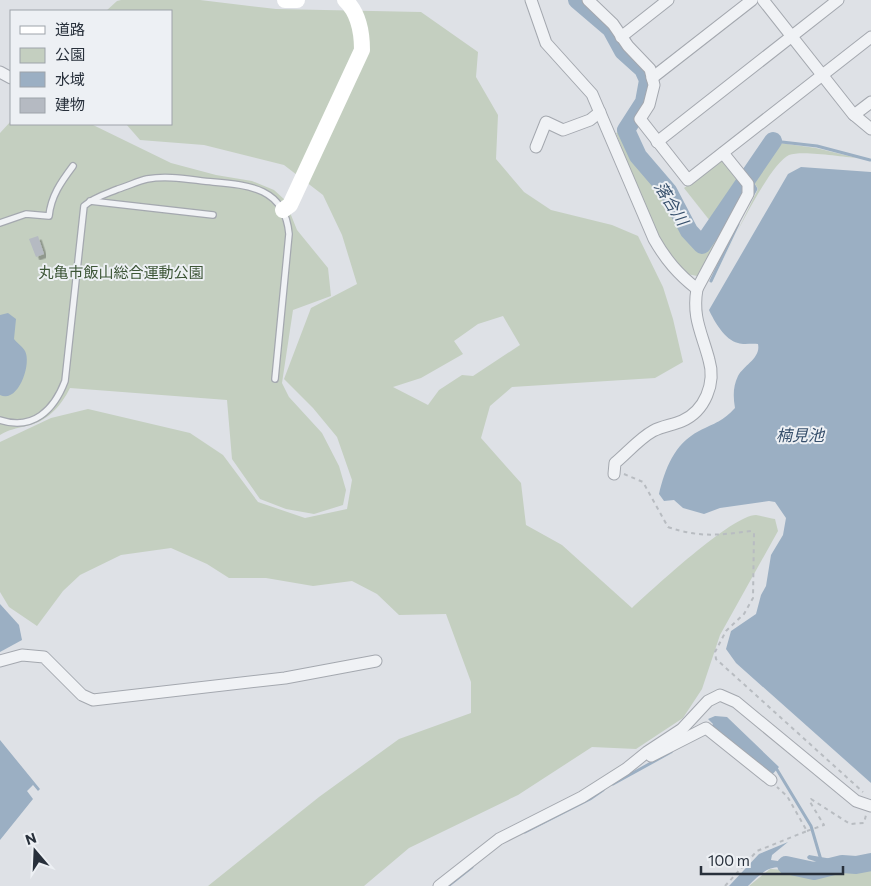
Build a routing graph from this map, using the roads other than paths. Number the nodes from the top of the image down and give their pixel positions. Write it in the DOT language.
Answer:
graph roads {
  1 [pos="285,0"];
  2 [pos="297,0"];
  3 [pos="346,0"];
  4 [pos="531,0"];
  5 [pos="588,0"];
  6 [pos="668,0"];
  7 [pos="752,0"];
  8 [pos="763,0"];
  9 [pos="838,0"];
  10 [pos="792,36"];
  11 [pos="621,37"];
  12 [pos="871,37"];
  13 [pos="822,75"];
  14 [pos="652,78"];
  15 [pos="871,102"];
  16 [pos="600,112"];
  17 [pos="854,115"];
  18 [pos="871,129"];
  19 [pos="657,142"];
  20 [pos="536,148"];
  21 [pos="723,153"];
  22 [pos="73,166"];
  23 [pos="90,201"];
  24 [pos="283,210"];
  25 [pos="213,214"];
  26 [pos="0,223"];
  27 [pos="697,289"];
  28 [pos="275,379"];
  29 [pos="0,420"];
  30 [pos="614,474"];
  31 [pos="0,661"];
  32 [pos="376,661"];
  33 [pos="633,763"];
  34 [pos="771,780"];
  35 [pos="868,802"];
  36 [pos="439,886"];
  1 -- 2 [label="street"];
  3 -- 24 [label="street"];
  4 -- 16 [label="street"];
  5 -- 11 [label="street"];
  6 -- 11 [label="street"];
  7 -- 14 [label="street"];
  8 -- 10 [label="street"];
  9 -- 10 [label="street"];
  10 -- 13 [label="street"];
  10 -- 19 [label="street"];
  11 -- 14 [label="street"];
  12 -- 13 [label="street"];
  13 -- 17 [label="street"];
  13 -- 21 [label="street"];
  14 -- 19 [label="street"];
  15 -- 17 [label="street"];
  16 -- 20 [label="street"];
  16 -- 27 [label="street"];
  17 -- 18 [label="street"];
  19 -- 21 [label="street"];
  21 -- 27 [label="street"];
  22 -- 26 [label="lane"];
  23 -- 24 [label="lane"];
  23 -- 25 [label="lane"];
  23 -- 29 [label="lane"];
  24 -- 28 [label="lane"];
  27 -- 30 [label="street"];
  31 -- 32 [label="street"];
  33 -- 34 [label="street"];
  33 -- 35 [label="street"];
  33 -- 36 [label="street"];
}
